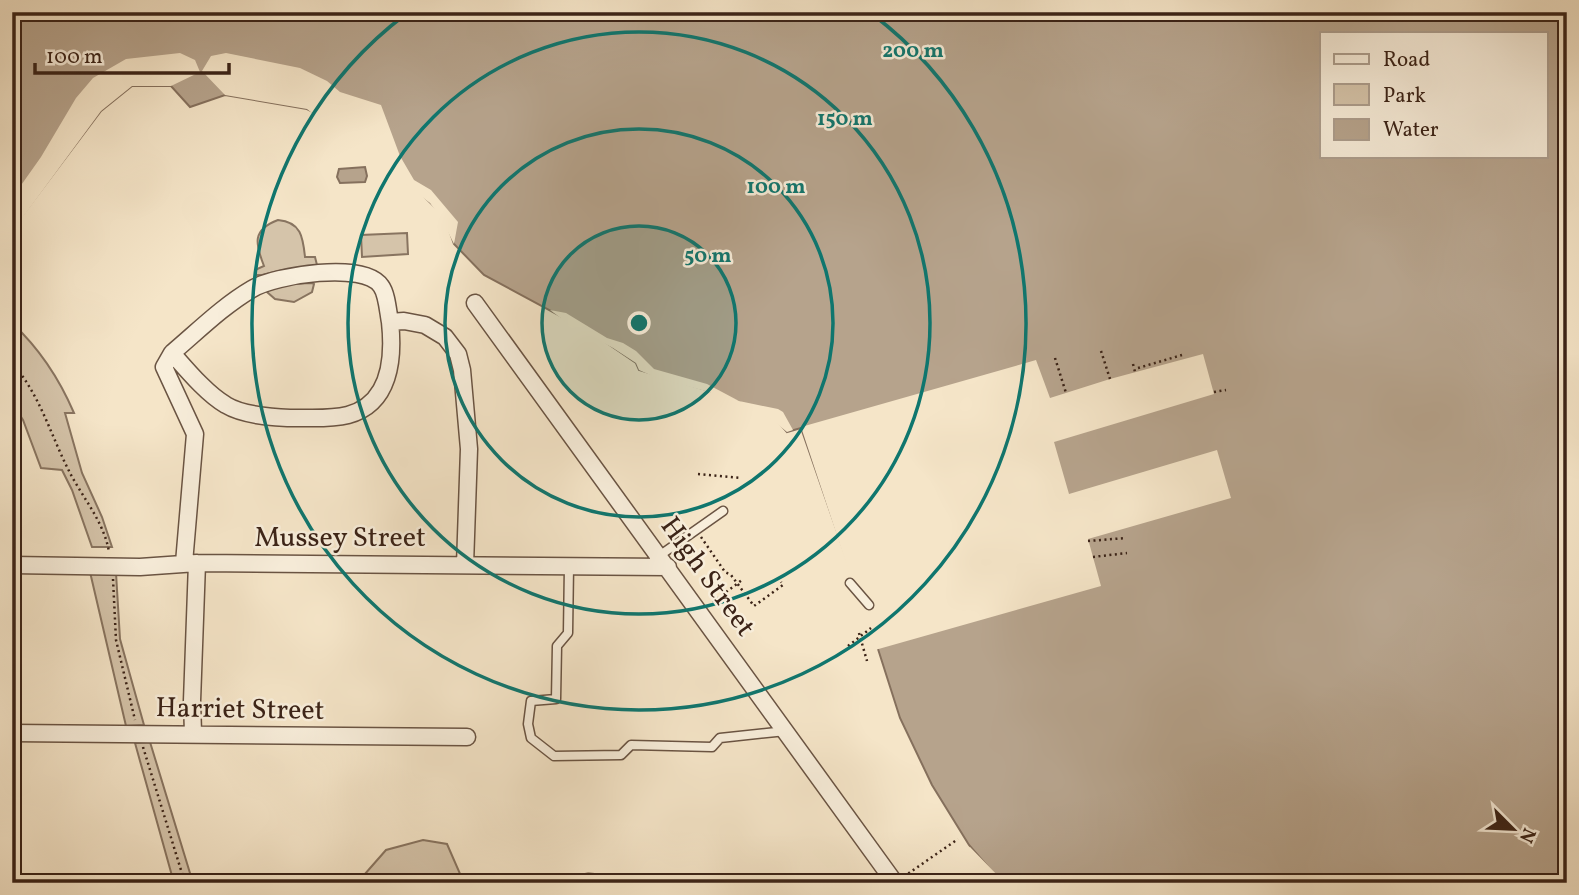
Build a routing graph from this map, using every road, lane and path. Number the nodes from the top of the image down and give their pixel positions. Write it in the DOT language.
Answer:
graph roads {
  1 [pos="475,303"];
  2 [pos="390,322"];
  3 [pos="1101,351"];
  4 [pos="172,353"];
  5 [pos="1182,355"];
  6 [pos="1055,358"];
  7 [pos="12,362"];
  8 [pos="1134,369"];
  9 [pos="1110,379"];
  10 [pos="1226,390"];
  11 [pos="1213,392"];
  12 [pos="1066,393"];
  13 [pos="698,474"];
  14 [pos="741,478"];
  15 [pos="723,511"];
  16 [pos="701,537"];
  17 [pos="1126,538"];
  18 [pos="1088,541"];
  19 [pos="1128,553"];
  20 [pos="1093,557"];
  21 [pos="663,562"];
  22 [pos="190,563"];
  23 [pos="12,565"];
  24 [pos="465,565"];
  25 [pos="569,566"];
  26 [pos="112,567"];
  27 [pos="741,580"];
  28 [pos="781,582"];
  29 [pos="737,583"];
  30 [pos="850,583"];
  31 [pos="713,602"];
  32 [pos="869,605"];
  33 [pos="871,628"];
  34 [pos="860,634"];
  35 [pos="848,646"];
  36 [pos="867,661"];
  37 [pos="138,729"];
  38 [pos="786,732"];
  39 [pos="12,733"];
  40 [pos="193,733"];
  41 [pos="467,737"];
  42 [pos="142,744"];
  43 [pos="958,839"];
  44 [pos="913,878"];
  45 [pos="890,881"];
  46 [pos="588,882"];
  47 [pos="185,883"];
  48 [pos="600,883"];
  1 -- 21 [label="street, High Street"];
  2 -- 4 [label="street"];
  2 -- 4 [label="street"];
  2 -- 24 [label="street"];
  3 -- 9 [label="path"];
  4 -- 22 [label="street"];
  5 -- 8 [label="path"];
  6 -- 12 [label="path"];
  7 -- 26 [label="path"];
  10 -- 11 [label="path"];
  13 -- 14 [label="path"];
  15 -- 21 [label="lane"];
  16 -- 29 [label="path"];
  17 -- 18 [label="path"];
  19 -- 20 [label="path"];
  21 -- 25 [label="street, Mussey Street"];
  21 -- 38 [label="street, High Street"];
  22 -- 24 [label="street, Mussey Street"];
  22 -- 26 [label="street, Mussey Street"];
  22 -- 40 [label="street"];
  23 -- 26 [label="street, Mussey Street"];
  24 -- 25 [label="street, Mussey Street"];
  25 -- 38 [label="lane"];
  26 -- 37 [label="path"];
  27 -- 29 [label="path"];
  28 -- 29 [label="path"];
  29 -- 31 [label="path"];
  30 -- 32 [label="lane"];
  33 -- 34 [label="path"];
  34 -- 35 [label="path"];
  34 -- 36 [label="path"];
  38 -- 45 [label="street, High Street"];
  39 -- 40 [label="street, Harriet Street"];
  40 -- 41 [label="street, Harriet Street"];
  42 -- 47 [label="path"];
  43 -- 44 [label="path"];
  46 -- 48 [label="street"];
}
